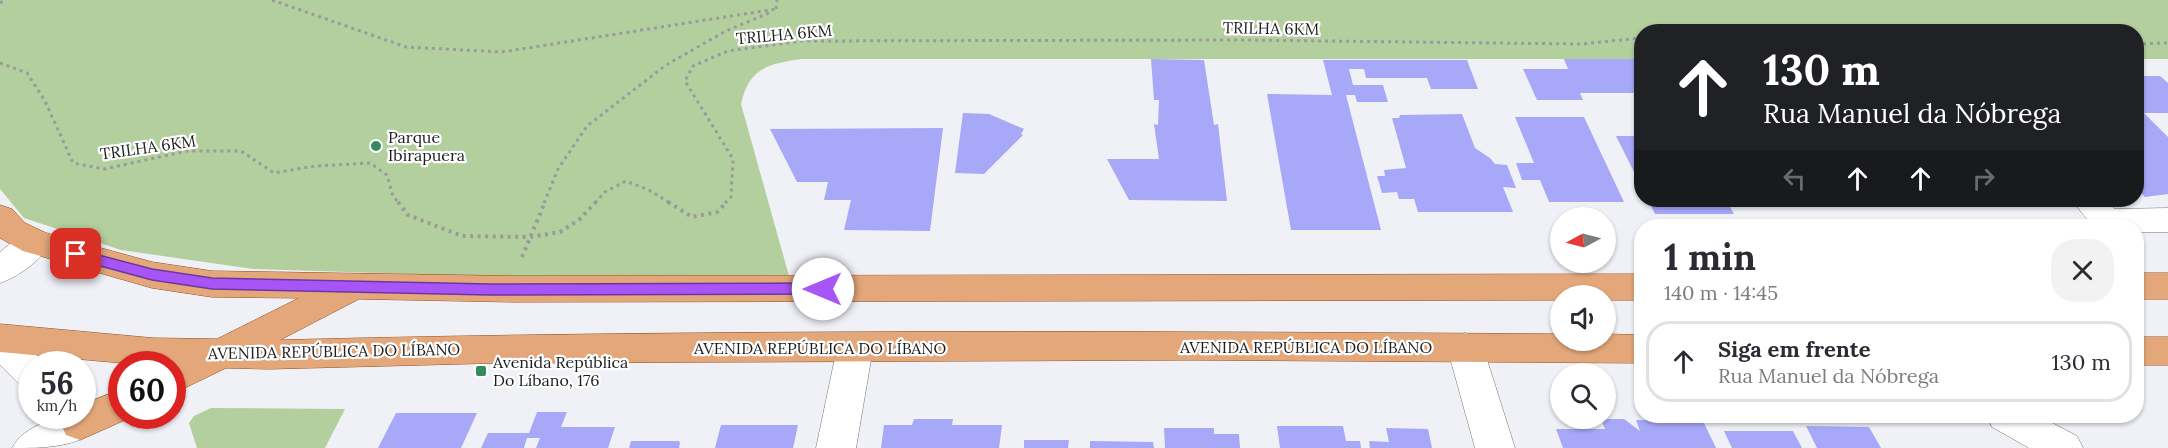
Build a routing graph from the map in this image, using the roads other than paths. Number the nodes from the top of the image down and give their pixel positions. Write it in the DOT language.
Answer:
graph roads {
  1 [pos="2100,216"];
  2 [pos="0,217"];
  3 [pos="2168,219"];
  4 [pos="36,242"];
  5 [pos="0,270"];
  6 [pos="2144,286"];
  7 [pos="2168,286"];
  8 [pos="1634,287"];
  9 [pos="351,288"];
  10 [pos="0,340"];
  11 [pos="1466,347"];
  12 [pos="855,348"];
  13 [pos="1634,349"];
  14 [pos="2144,351"];
  15 [pos="2168,351"];
  16 [pos="222,354"];
  17 [pos="18,359"];
  18 [pos="186,372"];
  19 [pos="2018,423"];
  20 [pos="81,429"];
  21 [pos="32,448"];
  22 [pos="836,448"];
  23 [pos="1495,448"];
  24 [pos="2063,448"];
  1 -- 3 [label="street"];
  2 -- 4 [label="main road"];
  4 -- 5 [label="street"];
  4 -- 9 [label="main road"];
  6 -- 7 [label="main road"];
  8 -- 9 [label="main road"];
  9 -- 16 [label="main road"];
  10 -- 16 [label="main road, AVENIDA REPÚBLICA DO LÍBANO"];
  10 -- 17 [label="street"];
  11 -- 12 [label="main road, AVENIDA REPÚBLICA DO LÍBANO"];
  11 -- 13 [label="main road, AVENIDA REPÚBLICA DO LÍBANO"];
  11 -- 23 [label="street"];
  12 -- 16 [label="main road, AVENIDA REPÚBLICA DO LÍBANO"];
  12 -- 22 [label="street"];
  14 -- 15 [label="main road"];
  16 -- 18 [label="main road"];
  19 -- 24 [label="street"];
  20 -- 21 [label="street"];
}
